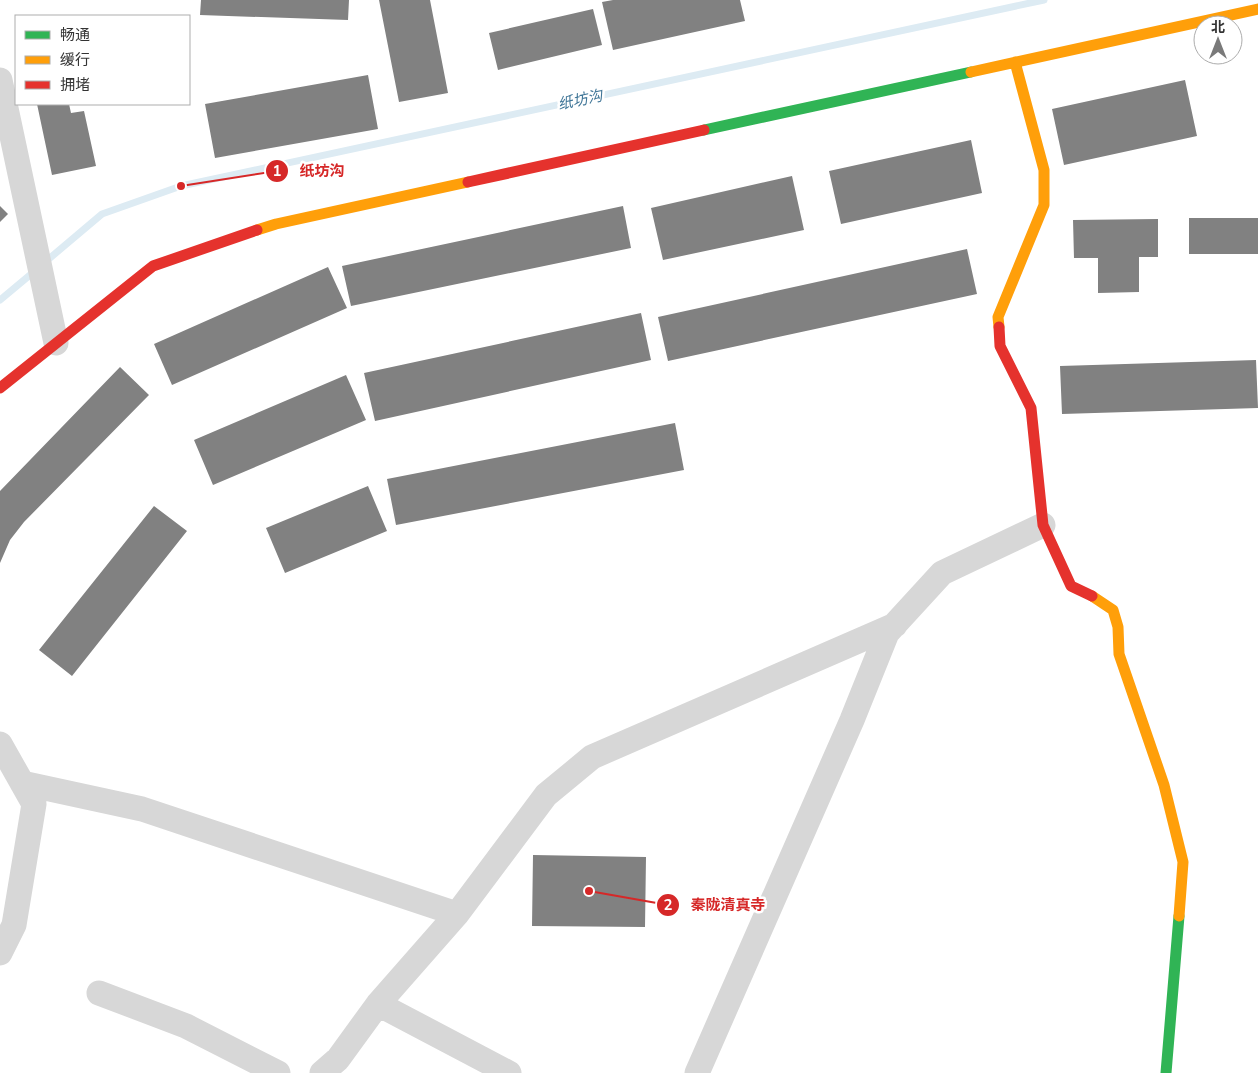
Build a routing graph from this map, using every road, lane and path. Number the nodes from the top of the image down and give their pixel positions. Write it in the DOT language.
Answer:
graph roads {
  1 [pos="1258,8"];
  2 [pos="1015,62"];
  3 [pos="0,80"];
  4 [pos="56,343"];
  5 [pos="0,388"];
  6 [pos="1043,525"];
  7 [pos="895,625"];
  8 [pos="0,744"];
  9 [pos="22,783"];
  10 [pos="457,914"];
  11 [pos="0,953"];
  12 [pos="99,993"];
  13 [pos="378,1004"];
  14 [pos="278,1073"];
  15 [pos="322,1073"];
  16 [pos="509,1073"];
  17 [pos="697,1073"];
  18 [pos="1166,1073"];
  1 -- 2 [label="street"];
  2 -- 4 [label="street"];
  2 -- 6 [label="street"];
  3 -- 4 [label="street"];
  4 -- 5 [label="street"];
  6 -- 7 [label="street"];
  6 -- 18 [label="street"];
  7 -- 10 [label="street"];
  7 -- 17 [label="street"];
  8 -- 9 [label="street"];
  9 -- 10 [label="street"];
  9 -- 11 [label="street"];
  10 -- 13 [label="street"];
  12 -- 14 [label="street"];
  13 -- 15 [label="street"];
  13 -- 16 [label="street"];
}
